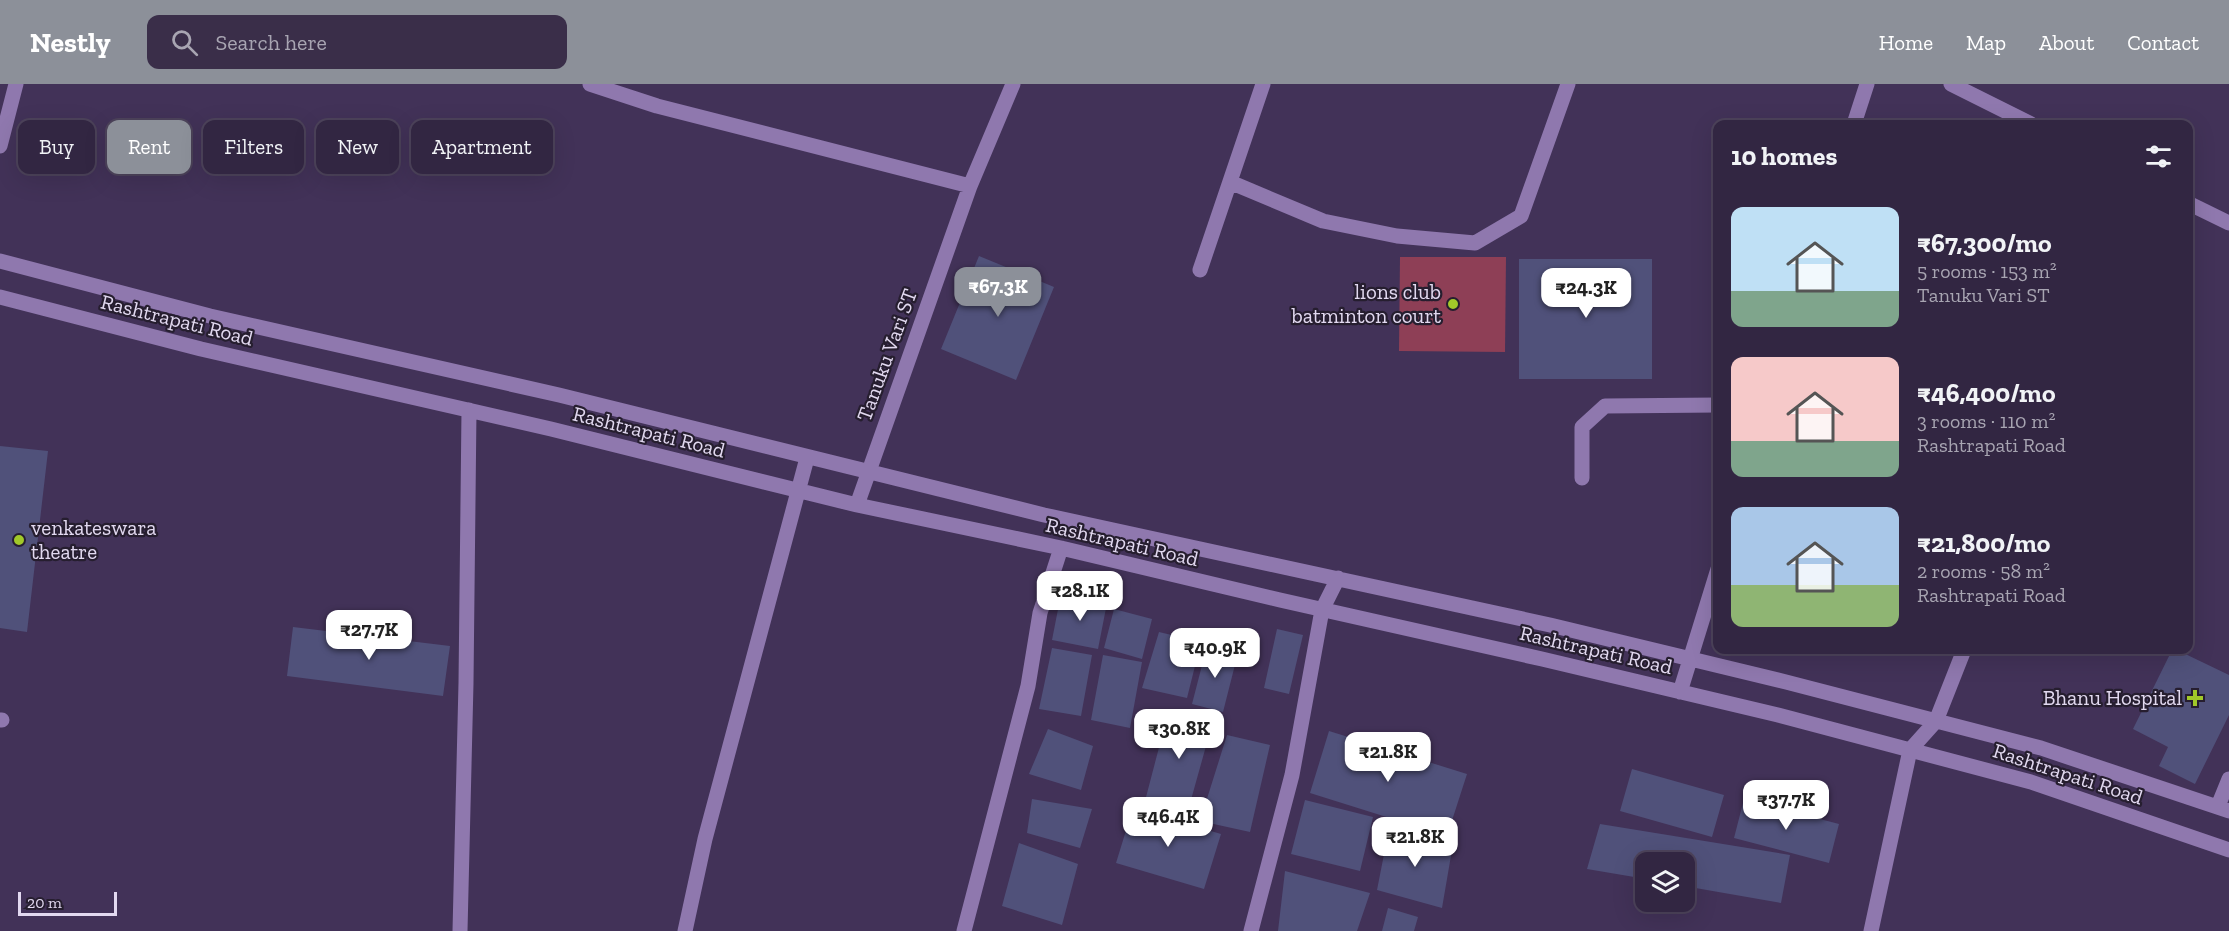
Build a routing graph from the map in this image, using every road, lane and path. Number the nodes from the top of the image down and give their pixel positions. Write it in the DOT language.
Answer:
graph roads {
  1 [pos="16,84"];
  2 [pos="590,84"];
  3 [pos="1013,84"];
  4 [pos="1263,84"];
  5 [pos="1568,84"];
  6 [pos="1867,84"];
  7 [pos="1951,84"];
  8 [pos="1855,120"];
  9 [pos="2023,120"];
  10 [pos="0,146"];
  11 [pos="1230,182"];
  12 [pos="970,186"];
  13 [pos="2193,205"];
  14 [pos="2229,223"];
  15 [pos="0,261"];
  16 [pos="1200,270"];
  17 [pos="0,297"];
  18 [pos="1713,405"];
  19 [pos="469,410"];
  20 [pos="807,458"];
  21 [pos="867,472"];
  22 [pos="1582,478"];
  23 [pos="799,492"];
  24 [pos="857,506"];
  25 [pos="1061,548"];
  26 [pos="1338,578"];
  27 [pos="1713,585"];
  28 [pos="1322,610"];
  29 [pos="1962,654"];
  30 [pos="1690,659"];
  31 [pos="1680,692"];
  32 [pos="1936,721"];
  33 [pos="1910,750"];
  34 [pos="2229,779"];
  35 [pos="2224,809"];
  36 [pos="2229,850"];
  37 [pos="460,931"];
  38 [pos="685,931"];
  39 [pos="964,931"];
  40 [pos="1251,931"];
  41 [pos="1871,931"];
  1 -- 10 [label="street"];
  2 -- 12 [label="street"];
  3 -- 12 [label="street, Tanuku Vari ST"];
  4 -- 11 [label="street"];
  5 -- 11 [label="street"];
  6 -- 8 [label="street"];
  7 -- 9 [label="street"];
  11 -- 16 [label="street"];
  12 -- 21 [label="street, Tanuku Vari ST"];
  13 -- 14 [label="street"];
  15 -- 20 [label="street, Rashtrapati Road"];
  17 -- 19 [label="street, Rashtrapati Road"];
  18 -- 22 [label="street"];
  19 -- 23 [label="street, Rashtrapati Road"];
  19 -- 37 [label="street"];
  20 -- 21 [label="street, Rashtrapati Road"];
  20 -- 23 [label="street"];
  21 -- 24 [label="street, Tanuku Vari ST"];
  21 -- 26 [label="street, Rashtrapati Road"];
  23 -- 24 [label="street, Rashtrapati Road"];
  23 -- 38 [label="street"];
  24 -- 25 [label="street, Rashtrapati Road"];
  25 -- 28 [label="street, Rashtrapati Road"];
  25 -- 39 [label="street"];
  26 -- 28 [label="street"];
  26 -- 30 [label="street, Rashtrapati Road"];
  27 -- 30 [label="street"];
  28 -- 31 [label="street, Rashtrapati Road"];
  28 -- 40 [label="street"];
  29 -- 32 [label="street"];
  30 -- 31 [label="street"];
  30 -- 32 [label="street, Rashtrapati Road"];
  31 -- 33 [label="street, Rashtrapati Road"];
  32 -- 33 [label="street"];
  32 -- 35 [label="street, Rashtrapati Road"];
  33 -- 36 [label="street, Rashtrapati Road"];
  33 -- 41 [label="street"];
  34 -- 35 [label="street"];
}
